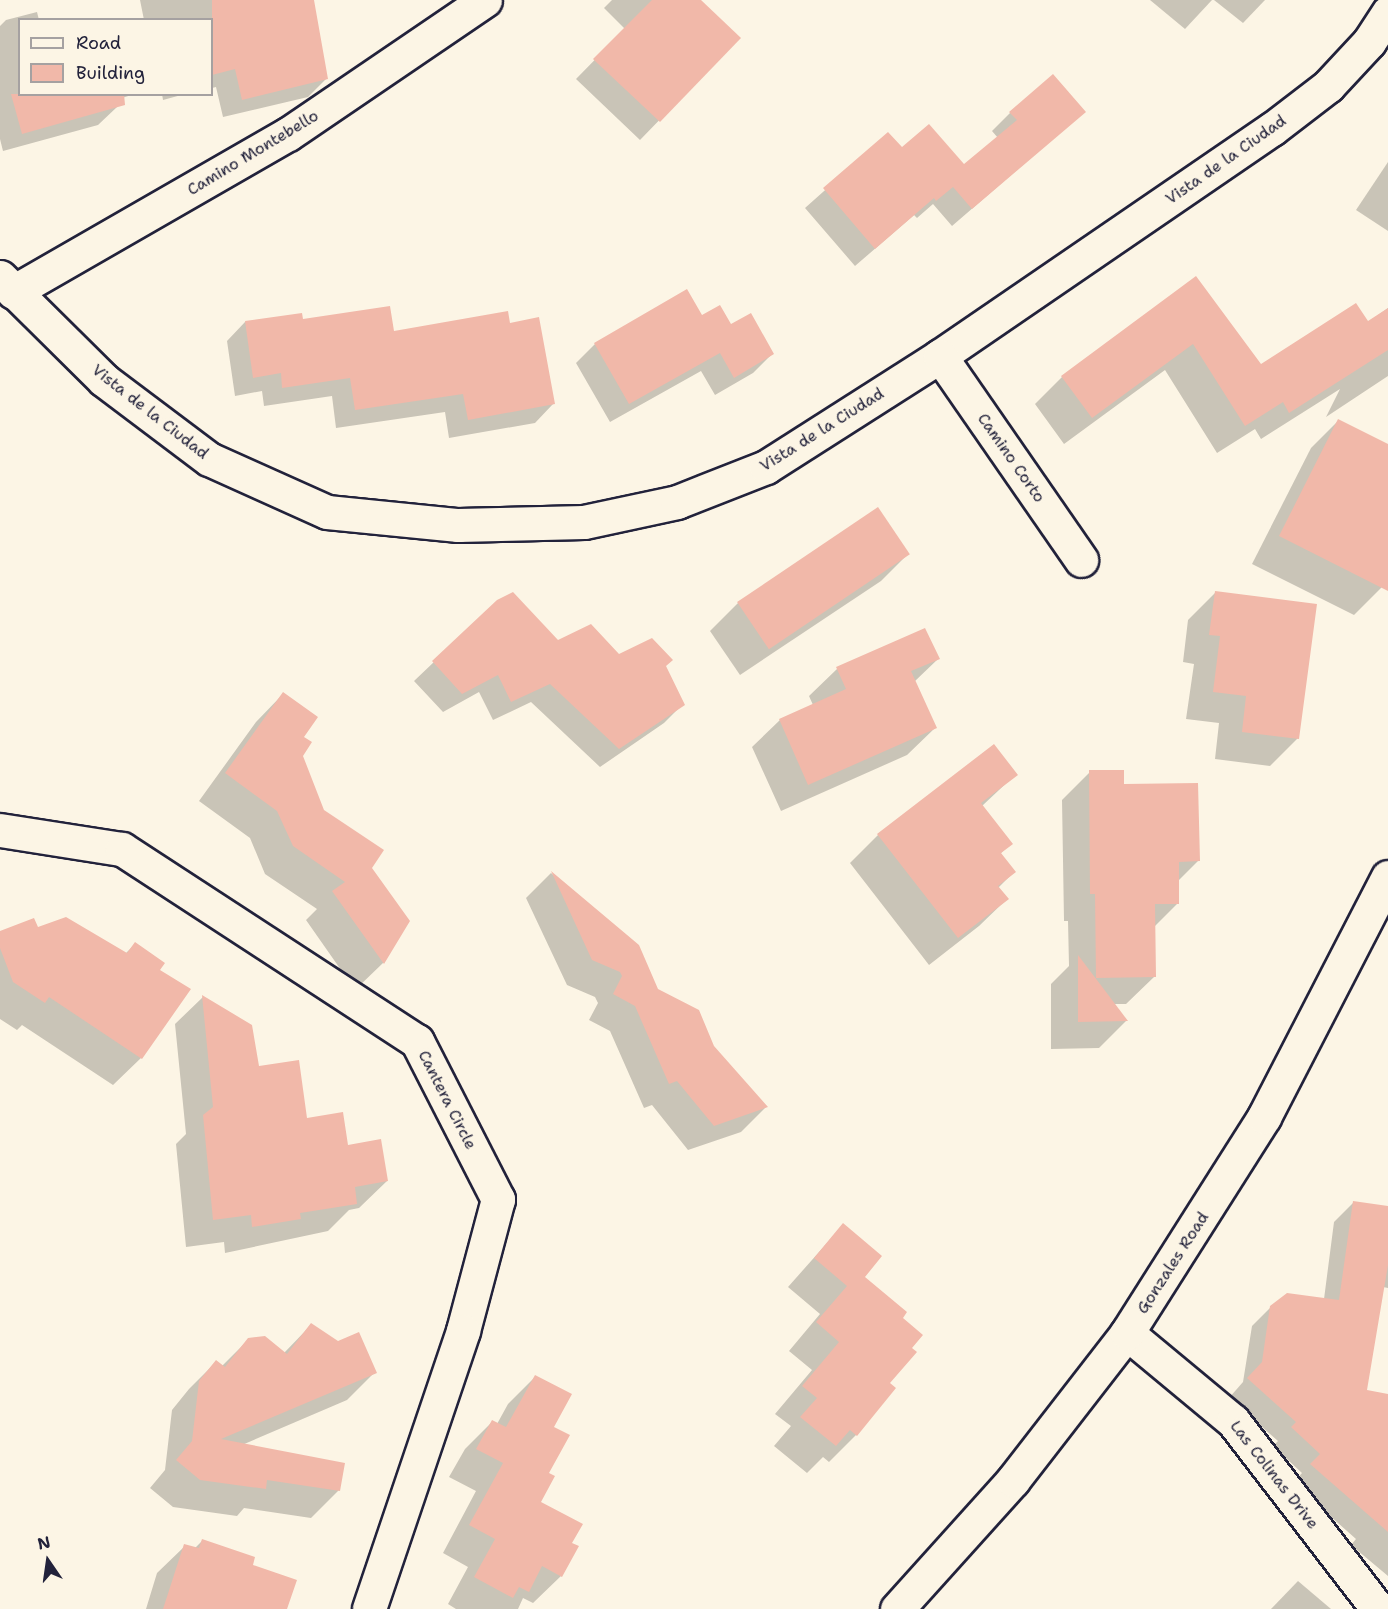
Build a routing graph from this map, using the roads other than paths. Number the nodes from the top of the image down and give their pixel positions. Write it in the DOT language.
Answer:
graph roads {
  1 [pos="485,0"];
  2 [pos="1388,14"];
  3 [pos="6,285"];
  4 [pos="940,356"];
  5 [pos="1081,560"];
  6 [pos="0,830"];
  7 [pos="1388,877"];
  8 [pos="1127,1333"];
  9 [pos="369,1609"];
  10 [pos="897,1609"];
  11 [pos="1378,1609"];
  1 -- 3 [label="street, Camino Montebello"];
  2 -- 4 [label="street, Vista de la Ciudad"];
  3 -- 4 [label="street, Vista de la Ciudad"];
  4 -- 5 [label="street, Camino Corto"];
  6 -- 9 [label="street, Cantera Circle"];
  7 -- 8 [label="street, Gonzales Road"];
  8 -- 10 [label="street, Gonzales Road"];
  8 -- 11 [label="street, Las Colinas Drive"];
}
